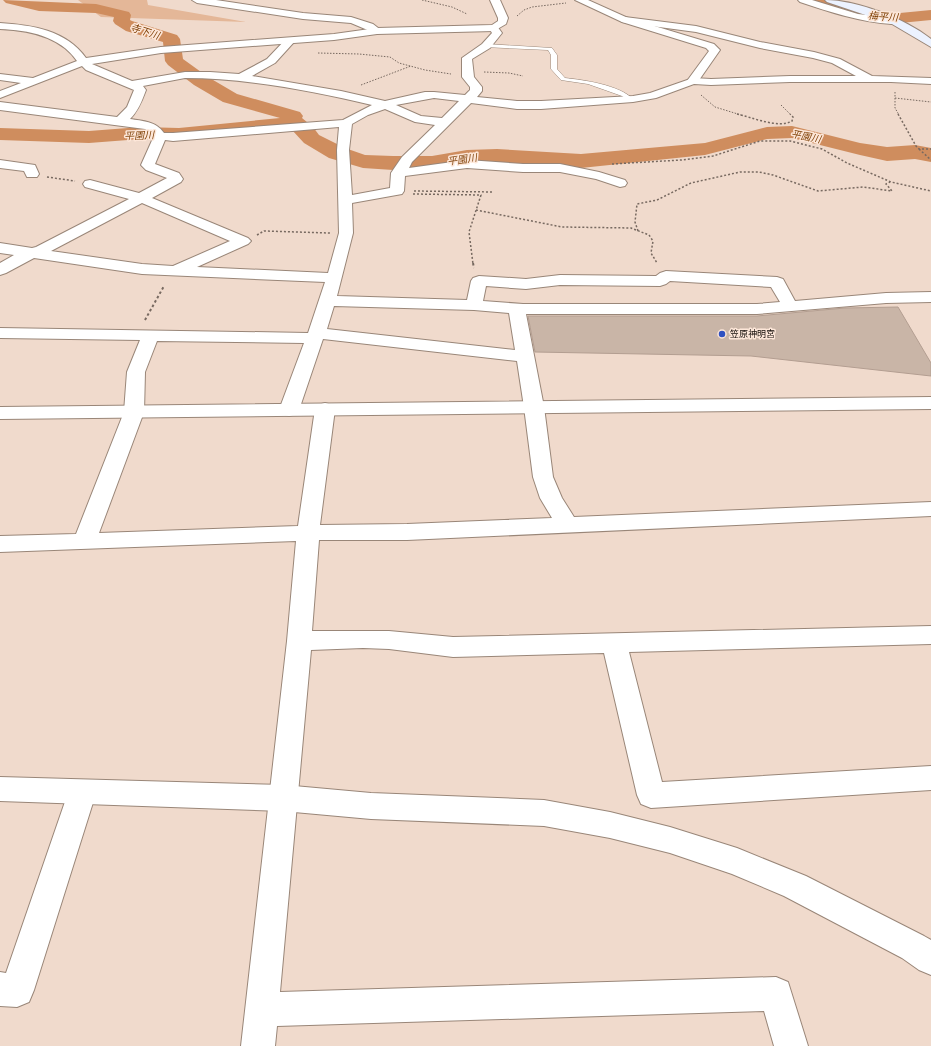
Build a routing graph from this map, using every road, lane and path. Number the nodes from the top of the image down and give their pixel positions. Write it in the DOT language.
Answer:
graph roads {
  1 [pos="197,0"];
  2 [pos="422,0"];
  3 [pos="495,0"];
  4 [pos="580,0"];
  5 [pos="803,0"];
  6 [pos="830,0"];
  7 [pos="503,20"];
  8 [pos="625,20"];
  9 [pos="891,21"];
  10 [pos="0,26"];
  11 [pos="494,28"];
  12 [pos="469,29"];
  13 [pos="377,31"];
  14 [pos="290,41"];
  15 [pos="931,44"];
  16 [pos="486,46"];
  17 [pos="282,49"];
  18 [pos="83,62"];
  19 [pos="411,66"];
  20 [pos="467,74"];
  21 [pos="0,76"];
  22 [pos="523,76"];
  23 [pos="241,78"];
  24 [pos="870,79"];
  25 [pos="33,81"];
  26 [pos="931,81"];
  27 [pos="689,82"];
  28 [pos="132,84"];
  29 [pos="341,94"];
  30 [pos="0,95"];
  31 [pos="894,98"];
  32 [pos="630,99"];
  33 [pos="468,100"];
  34 [pos="931,102"];
  35 [pos="386,105"];
  36 [pos="781,105"];
  37 [pos="0,106"];
  38 [pos="120,120"];
  39 [pos="443,122"];
  40 [pos="346,123"];
  41 [pos="158,133"];
  42 [pos="919,149"];
  43 [pos="931,149"];
  44 [pos="931,160"];
  45 [pos="0,164"];
  46 [pos="606,164"];
  47 [pos="402,167"];
  48 [pos="32,174"];
  49 [pos="891,182"];
  50 [pos="620,183"];
  51 [pos="90,184"];
  52 [pos="397,191"];
  53 [pos="931,191"];
  54 [pos="494,192"];
  55 [pos="141,198"];
  56 [pos="345,200"];
  57 [pos="476,210"];
  58 [pos="638,231"];
  59 [pos="346,233"];
  60 [pos="243,241"];
  61 [pos="0,248"];
  62 [pos="34,253"];
  63 [pos="0,270"];
  64 [pos="172,272"];
  65 [pos="666,276"];
  66 [pos="335,278"];
  67 [pos="479,281"];
  68 [pos="931,297"];
  69 [pos="328,301"];
  70 [pos="474,305"];
  71 [pos="790,306"];
  72 [pos="517,309"];
  73 [pos="0,333"];
  74 [pos="143,336"];
  75 [pos="316,336"];
  76 [pos="526,357"];
  77 [pos="931,403"];
  78 [pos="534,407"];
  79 [pos="324,409"];
  80 [pos="289,410"];
  81 [pos="0,412"];
  82 [pos="134,412"];
  83 [pos="931,509"];
  84 [pos="567,524"];
  85 [pos="308,533"];
  86 [pos="84,542"];
  87 [pos="0,544"];
  88 [pos="931,635"];
  89 [pos="299,641"];
  90 [pos="614,644"];
  91 [pos="931,778"];
  92 [pos="0,789"];
  93 [pos="82,793"];
  94 [pos="283,798"];
  95 [pos="931,959"];
  96 [pos="0,989"];
  97 [pos="261,1010"];
  98 [pos="258,1046"];
  99 [pos="791,1046"];
  1 -- 13 [label="street"];
  2 -- 12 [label="path"];
  3 -- 7 [label="street"];
  4 -- 7 [label="path"];
  4 -- 8 [label="street"];
  5 -- 9 [label="street"];
  6 -- 9 [label="main road"];
  7 -- 11 [label="street"];
  8 -- 24 [label="street"];
  8 -- 27 [label="street"];
  9 -- 15 [label="main road"];
  10 -- 18 [label="street"];
  11 -- 12 [label="street"];
  11 -- 16 [label="street"];
  12 -- 13 [label="street"];
  13 -- 14 [label="street"];
  14 -- 17 [label="street"];
  14 -- 18 [label="street"];
  16 -- 20 [label="street"];
  16 -- 32 [label="lane"];
  17 -- 19 [label="path"];
  17 -- 23 [label="street"];
  18 -- 25 [label="street"];
  18 -- 28 [label="street"];
  19 -- 20 [label="path"];
  19 -- 29 [label="path"];
  20 -- 22 [label="path"];
  20 -- 33 [label="street"];
  21 -- 25 [label="street"];
  23 -- 28 [label="street"];
  23 -- 29 [label="street"];
  24 -- 26 [label="street"];
  24 -- 27 [label="street"];
  24 -- 31 [label="path"];
  25 -- 30 [label="street"];
  27 -- 32 [label="street"];
  27 -- 36 [label="path"];
  28 -- 38 [label="street"];
  29 -- 35 [label="street"];
  31 -- 34 [label="path"];
  31 -- 42 [label="path"];
  32 -- 33 [label="street"];
  33 -- 35 [label="street"];
  33 -- 39 [label="street"];
  35 -- 39 [label="street"];
  35 -- 40 [label="street"];
  37 -- 38 [label="street"];
  38 -- 41 [label="street"];
  39 -- 47 [label="street"];
  40 -- 41 [label="street"];
  40 -- 56 [label="street"];
  41 -- 55 [label="street"];
  42 -- 43 [label="path"];
  42 -- 44 [label="path"];
  45 -- 48 [label="street"];
  46 -- 49 [label="path"];
  47 -- 50 [label="street"];
  47 -- 52 [label="street"];
  48 -- 51 [label="path"];
  49 -- 53 [label="path"];
  49 -- 58 [label="path"];
  51 -- 55 [label="street"];
  52 -- 54 [label="path"];
  52 -- 56 [label="street"];
  52 -- 57 [label="path"];
  55 -- 60 [label="street"];
  55 -- 62 [label="street"];
  56 -- 59 [label="street"];
  57 -- 58 [label="path"];
  57 -- 67 [label="path"];
  58 -- 65 [label="path"];
  59 -- 60 [label="path"];
  59 -- 66 [label="street"];
  60 -- 64 [label="street"];
  61 -- 62 [label="street"];
  62 -- 63 [label="street"];
  62 -- 64 [label="street"];
  64 -- 66 [label="street"];
  64 -- 74 [label="path"];
  65 -- 67 [label="street"];
  65 -- 71 [label="street"];
  66 -- 69 [label="street"];
  67 -- 70 [label="street"];
  68 -- 71 [label="street"];
  69 -- 70 [label="street"];
  69 -- 75 [label="street"];
  70 -- 72 [label="street"];
  71 -- 72 [label="street"];
  72 -- 76 [label="street"];
  73 -- 74 [label="street"];
  74 -- 75 [label="street"];
  74 -- 82 [label="street"];
  75 -- 76 [label="street"];
  75 -- 80 [label="street"];
  76 -- 78 [label="street"];
  77 -- 78 [label="street"];
  78 -- 79 [label="street"];
  78 -- 84 [label="street"];
  79 -- 80 [label="street"];
  79 -- 85 [label="street"];
  80 -- 82 [label="street"];
  81 -- 82 [label="street"];
  82 -- 86 [label="street"];
  83 -- 84 [label="street"];
  84 -- 85 [label="street"];
  85 -- 86 [label="street"];
  85 -- 89 [label="street"];
  86 -- 87 [label="street"];
  88 -- 90 [label="street"];
  89 -- 90 [label="street"];
  89 -- 94 [label="street"];
  90 -- 91 [label="street"];
  92 -- 93 [label="street"];
  93 -- 94 [label="street"];
  93 -- 96 [label="street"];
  94 -- 95 [label="street"];
  94 -- 97 [label="street"];
  97 -- 98 [label="street"];
  97 -- 99 [label="street"];
}
